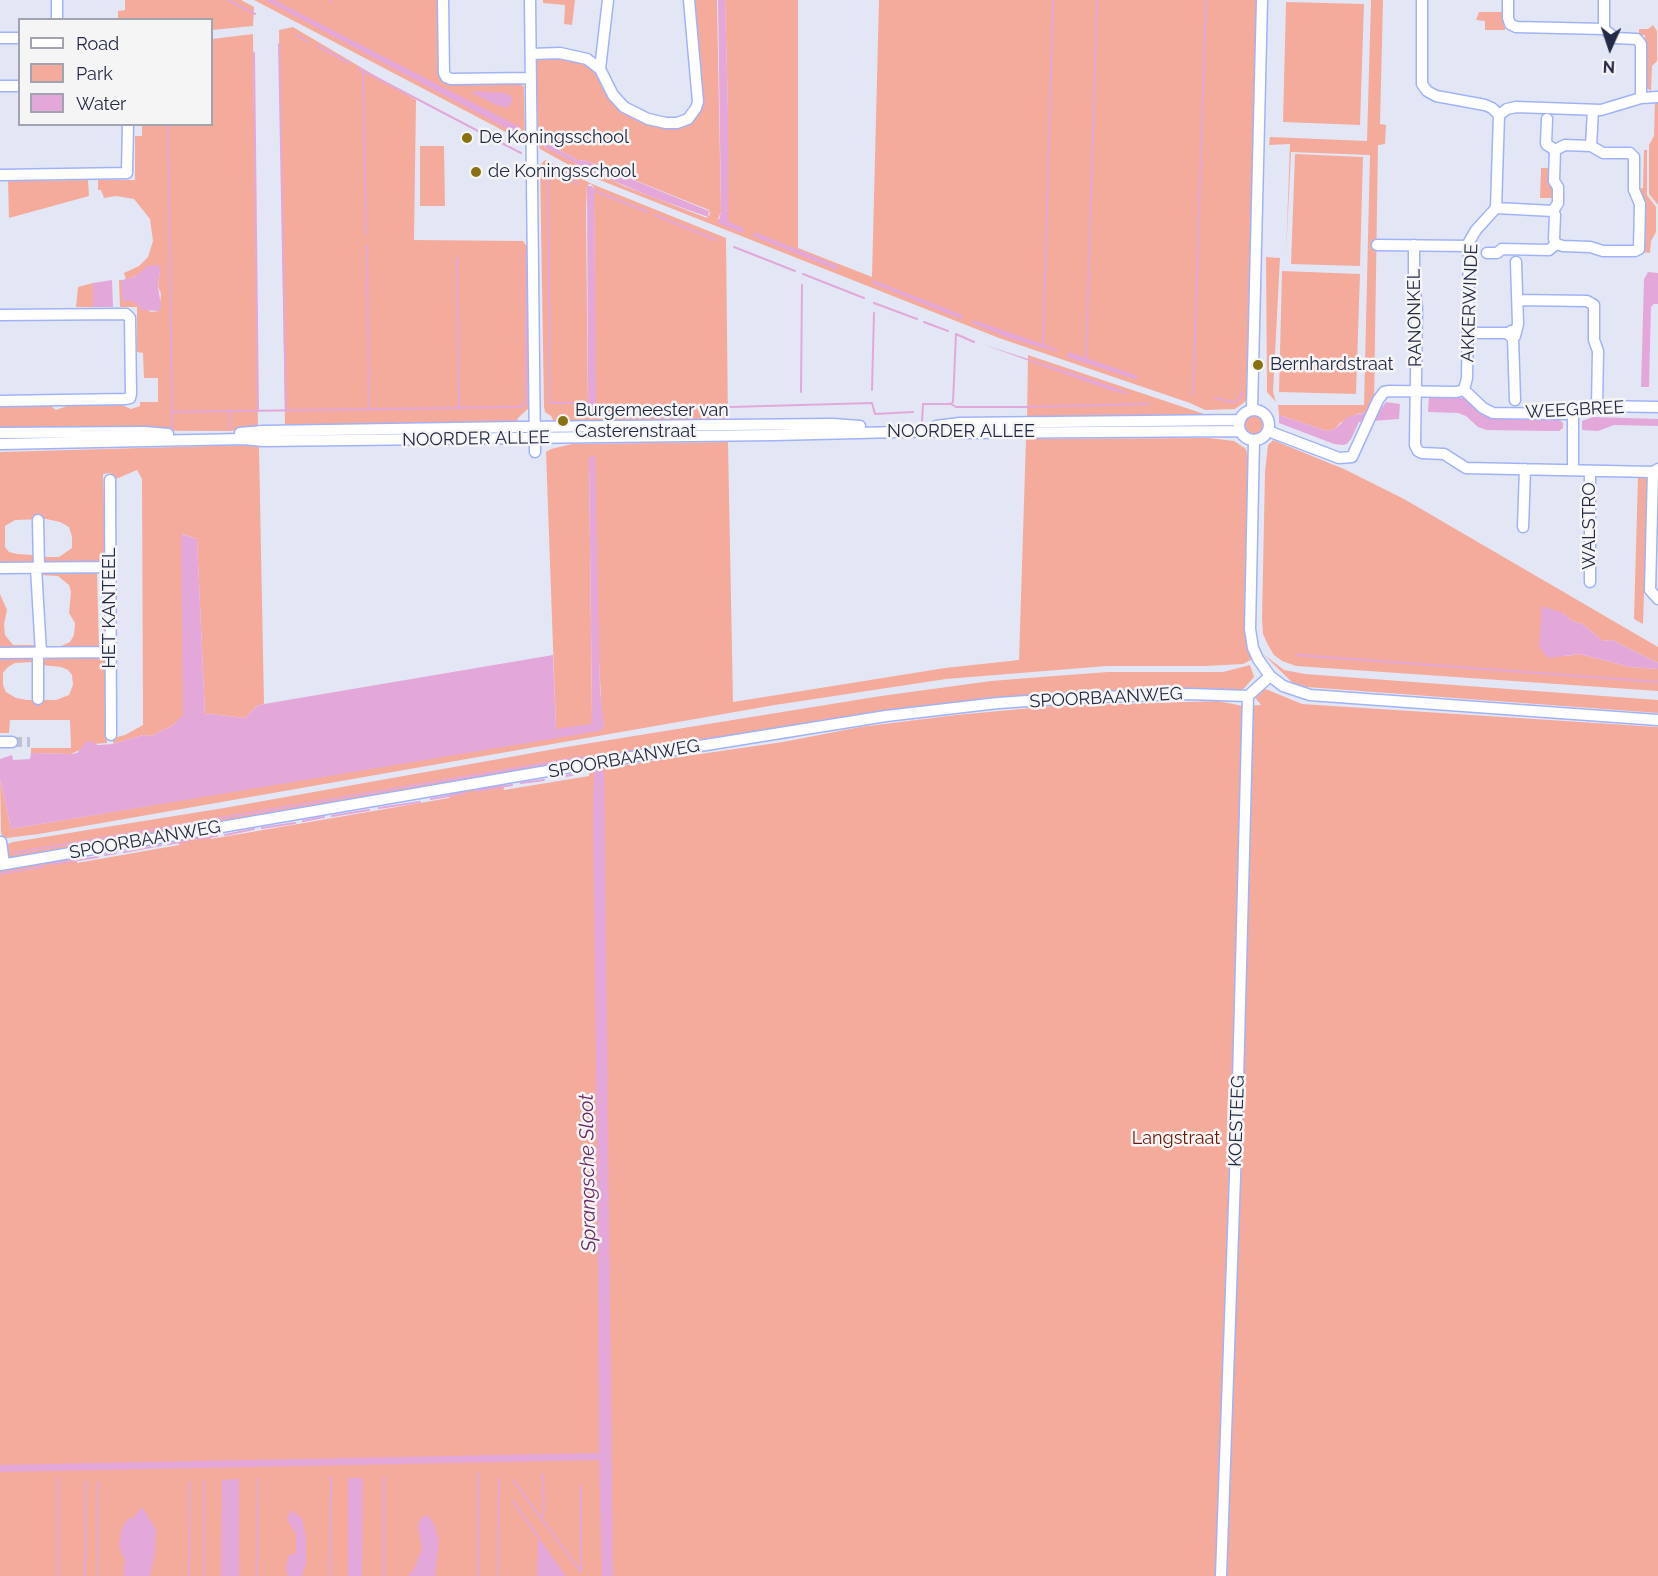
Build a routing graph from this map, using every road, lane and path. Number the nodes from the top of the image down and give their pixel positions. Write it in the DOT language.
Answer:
graph roads {
  1 [pos="57,0"];
  2 [pos="443,0"];
  3 [pos="530,0"];
  4 [pos="608,0"];
  5 [pos="689,0"];
  6 [pos="1262,0"];
  7 [pos="1422,0"];
  8 [pos="1508,0"];
  9 [pos="1604,0"];
  10 [pos="57,18"];
  11 [pos="1604,29"];
  12 [pos="0,38"];
  13 [pos="18,38"];
  14 [pos="531,54"];
  15 [pos="600,69"];
  16 [pos="531,78"];
  17 [pos="0,86"];
  18 [pos="18,86"];
  19 [pos="1658,97"];
  20 [pos="1641,98"];
  21 [pos="1593,110"];
  22 [pos="1499,115"];
  23 [pos="1547,119"];
  24 [pos="128,126"];
  25 [pos="1592,146"];
  26 [pos="1555,150"];
  27 [pos="0,175"];
  28 [pos="1496,208"];
  29 [pos="1552,211"];
  30 [pos="1556,244"];
  31 [pos="1377,245"];
  32 [pos="1414,245"];
  33 [pos="1469,246"];
  34 [pos="1487,253"];
  35 [pos="1516,262"];
  36 [pos="1518,300"];
  37 [pos="0,315"];
  38 [pos="1468,333"];
  39 [pos="1512,334"];
  40 [pos="1464,390"];
  41 [pos="1416,391"];
  42 [pos="1515,400"];
  43 [pos="0,401"];
  44 [pos="1597,406"];
  45 [pos="1658,407"];
  46 [pos="1252,409"];
  47 [pos="1573,413"];
  48 [pos="1239,425"];
  49 [pos="1268,430"];
  50 [pos="0,433"];
  51 [pos="535,433"];
  52 [pos="1254,440"];
  53 [pos="0,444"];
  54 [pos="535,452"];
  55 [pos="1524,470"];
  56 [pos="1573,470"];
  57 [pos="1655,470"];
  58 [pos="1590,471"];
  59 [pos="110,480"];
  60 [pos="38,520"];
  61 [pos="1523,527"];
  62 [pos="110,567"];
  63 [pos="0,568"];
  64 [pos="38,568"];
  65 [pos="1590,582"];
  66 [pos="1658,599"];
  67 [pos="39,652"];
  68 [pos="110,652"];
  69 [pos="0,653"];
  70 [pos="1270,676"];
  71 [pos="1248,696"];
  72 [pos="39,699"];
  73 [pos="1658,720"];
  74 [pos="111,735"];
  75 [pos="0,742"];
  76 [pos="12,742"];
  77 [pos="0,842"];
  78 [pos="2,865"];
  79 [pos="1221,1576"];
  1 -- 10 [label="street"];
  2 -- 16 [label="street"];
  3 -- 14 [label="street"];
  4 -- 15 [label="street"];
  5 -- 15 [label="street"];
  6 -- 46 [label="street"];
  7 -- 22 [label="street"];
  8 -- 11 [label="street"];
  9 -- 11 [label="street"];
  11 -- 20 [label="street"];
  12 -- 13 [label="street"];
  14 -- 15 [label="street"];
  14 -- 16 [label="street"];
  16 -- 51 [label="street"];
  17 -- 18 [label="street"];
  19 -- 20 [label="street"];
  20 -- 21 [label="street"];
  21 -- 22 [label="street"];
  21 -- 25 [label="street"];
  22 -- 28 [label="street"];
  23 -- 26 [label="street"];
  24 -- 27 [label="street"];
  25 -- 26 [label="street"];
  25 -- 30 [label="street"];
  26 -- 29 [label="street"];
  28 -- 29 [label="street"];
  28 -- 33 [label="street, AKKERWINDE"];
  29 -- 30 [label="street"];
  30 -- 34 [label="street"];
  31 -- 32 [label="street"];
  32 -- 33 [label="street"];
  32 -- 41 [label="street, RANONKEL"];
  33 -- 38 [label="street, AKKERWINDE"];
  35 -- 36 [label="street"];
  36 -- 39 [label="street"];
  36 -- 44 [label="street"];
  37 -- 43 [label="street"];
  38 -- 39 [label="street"];
  38 -- 40 [label="street, AKKERWINDE"];
  39 -- 42 [label="street"];
  40 -- 41 [label="street"];
  40 -- 47 [label="street, WEEGBREE"];
  41 -- 49 [label="street"];
  41 -- 55 [label="street, WALSTRO"];
  44 -- 45 [label="street, WEEGBREE"];
  44 -- 47 [label="street, WEEGBREE"];
  46 -- 48 [label="street"];
  46 -- 49 [label="street"];
  47 -- 56 [label="street"];
  48 -- 51 [label="street, NOORDER ALLEE"];
  48 -- 52 [label="street"];
  49 -- 52 [label="street"];
  50 -- 51 [label="street, NOORDER ALLEE"];
  51 -- 53 [label="street, NOORDER ALLEE"];
  51 -- 54 [label="street"];
  52 -- 70 [label="street"];
  55 -- 56 [label="street, WALSTRO"];
  55 -- 61 [label="street"];
  56 -- 58 [label="street, WALSTRO"];
  57 -- 58 [label="street, WALSTRO"];
  57 -- 66 [label="street"];
  58 -- 65 [label="street, WALSTRO"];
  59 -- 62 [label="street, HET KANTEEL"];
  60 -- 64 [label="street"];
  62 -- 64 [label="street"];
  62 -- 68 [label="street, HET KANTEEL"];
  63 -- 64 [label="street"];
  64 -- 67 [label="street"];
  67 -- 68 [label="street"];
  67 -- 69 [label="street"];
  67 -- 72 [label="street"];
  68 -- 74 [label="street, HET KANTEEL"];
  70 -- 71 [label="street"];
  70 -- 73 [label="street"];
  71 -- 78 [label="street, SPOORBAANWEG"];
  71 -- 79 [label="street, KOESTEEG"];
  75 -- 76 [label="street"];
  77 -- 78 [label="street"];
}
